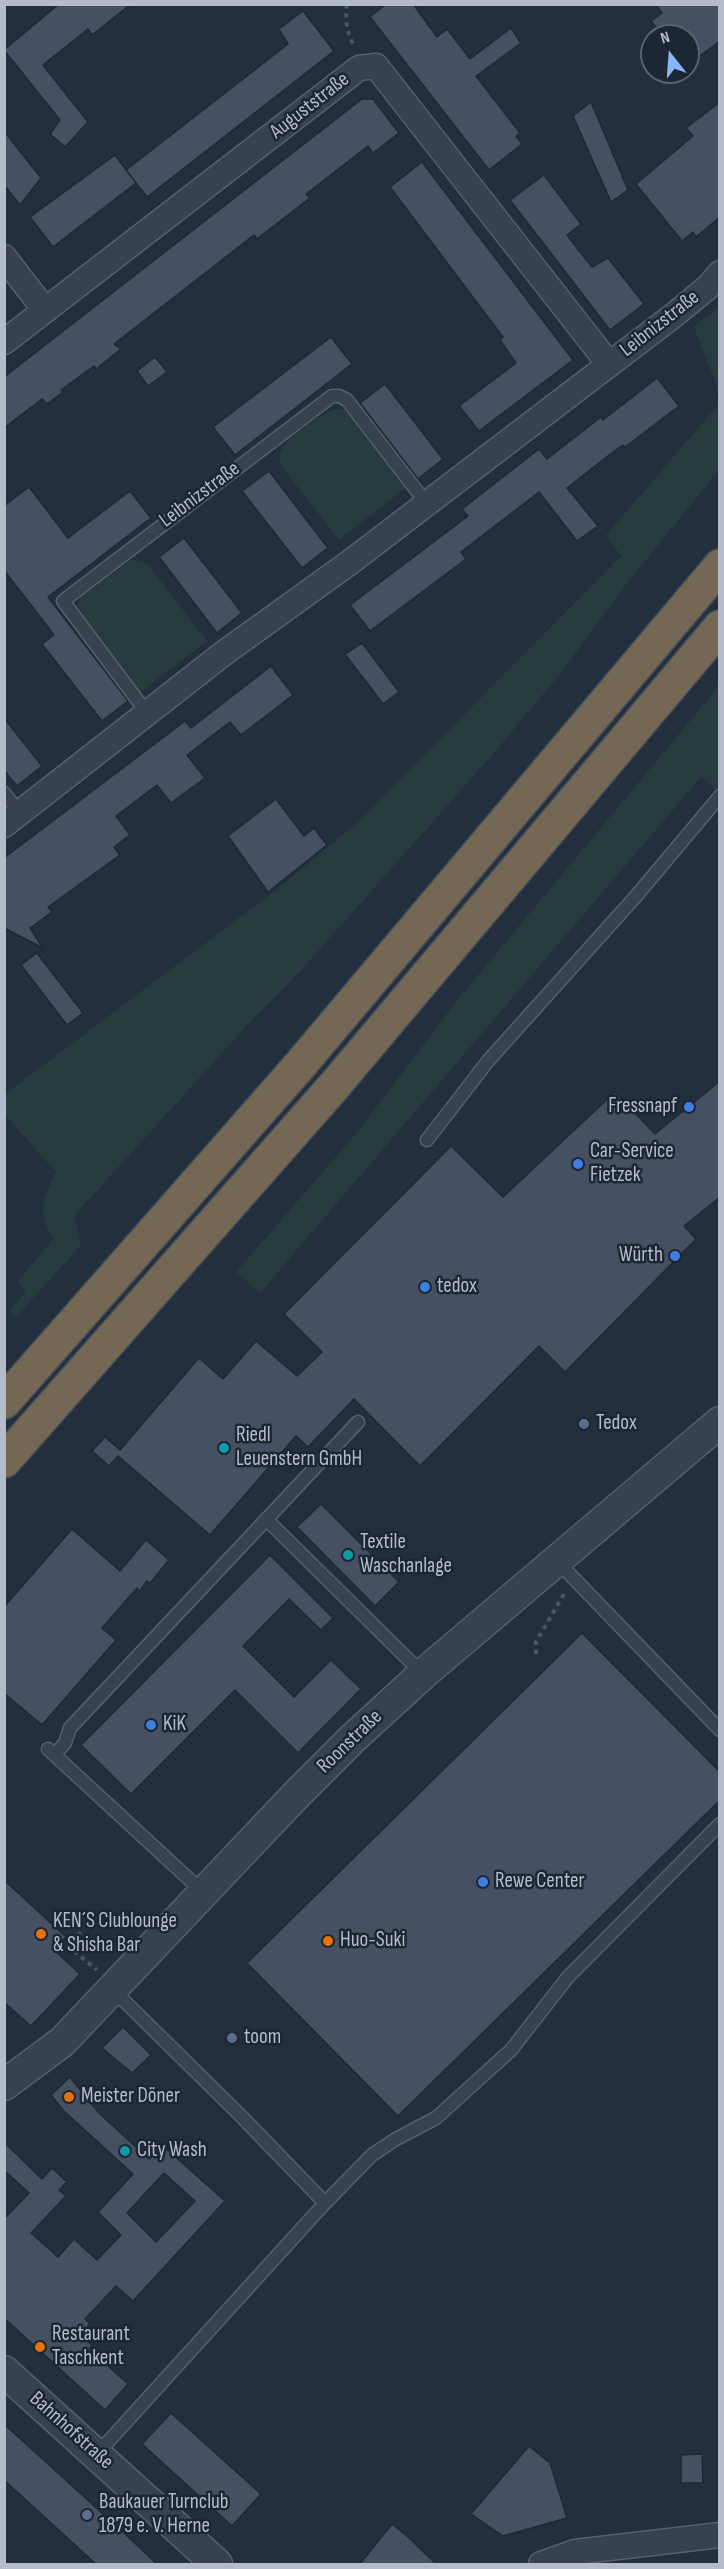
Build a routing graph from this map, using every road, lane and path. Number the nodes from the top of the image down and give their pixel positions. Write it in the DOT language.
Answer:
graph roads {
  1 [pos="347,4"];
  2 [pos="368,65"];
  3 [pos="4,257"];
  4 [pos="720,273"];
  5 [pos="45,310"];
  6 [pos="4,342"];
  7 [pos="609,364"];
  8 [pos="427,504"];
  9 [pos="720,566"];
  10 [pos="720,627"];
  11 [pos="147,714"];
  12 [pos="4,794"];
  13 [pos="720,796"];
  14 [pos="711,807"];
  15 [pos="720,818"];
  16 [pos="12,819"];
  17 [pos="427,1140"];
  18 [pos="4,1402"];
  19 [pos="358,1422"];
  20 [pos="720,1422"];
  21 [pos="4,1461"];
  22 [pos="266,1519"];
  23 [pos="556,1560"];
  24 [pos="577,1582"];
  25 [pos="536,1654"];
  26 [pos="423,1674"];
  27 [pos="720,1730"];
  28 [pos="720,1824"];
  29 [pos="204,1893"];
  30 [pos="81,1932"];
  31 [pos="104,1979"];
  32 [pos="4,2085"];
  33 [pos="325,2203"];
  34 [pos="4,2370"];
  35 [pos="97,2454"];
  36 [pos="720,2535"];
  37 [pos="217,2565"];
  38 [pos="541,2565"];
  1 -- 2 [label="path"];
  2 -- 5 [label="street, Auguststraße"];
  2 -- 7 [label="street, Auguststraße"];
  3 -- 5 [label="street"];
  4 -- 7 [label="street, Leibnizstraße"];
  5 -- 6 [label="street, Auguststraße"];
  7 -- 8 [label="street, Leibnizstraße"];
  8 -- 11 [label="street, Leibnizstraße"];
  8 -- 11 [label="lane, Leibnizstraße"];
  9 -- 18 [label="highway"];
  10 -- 21 [label="highway"];
  11 -- 16 [label="street, Leibnizstraße"];
  12 -- 16 [label="lane"];
  13 -- 14 [label="lane"];
  14 -- 15 [label="lane"];
  14 -- 17 [label="lane"];
  19 -- 22 [label="lane"];
  20 -- 23 [label="street, Roonstraße"];
  22 -- 26 [label="lane"];
  22 -- 29 [label="lane"];
  23 -- 24 [label="lane"];
  23 -- 26 [label="street, Roonstraße"];
  24 -- 25 [label="path"];
  24 -- 27 [label="lane"];
  26 -- 29 [label="street, Roonstraße"];
  28 -- 33 [label="lane"];
  29 -- 31 [label="street, Roonstraße"];
  30 -- 31 [label="path"];
  31 -- 32 [label="street, Roonstraße"];
  31 -- 33 [label="lane"];
  33 -- 35 [label="lane"];
  34 -- 35 [label="street, Bahnhofstraße"];
  35 -- 37 [label="street, Bahnhofstraße"];
  36 -- 38 [label="street"];
}
